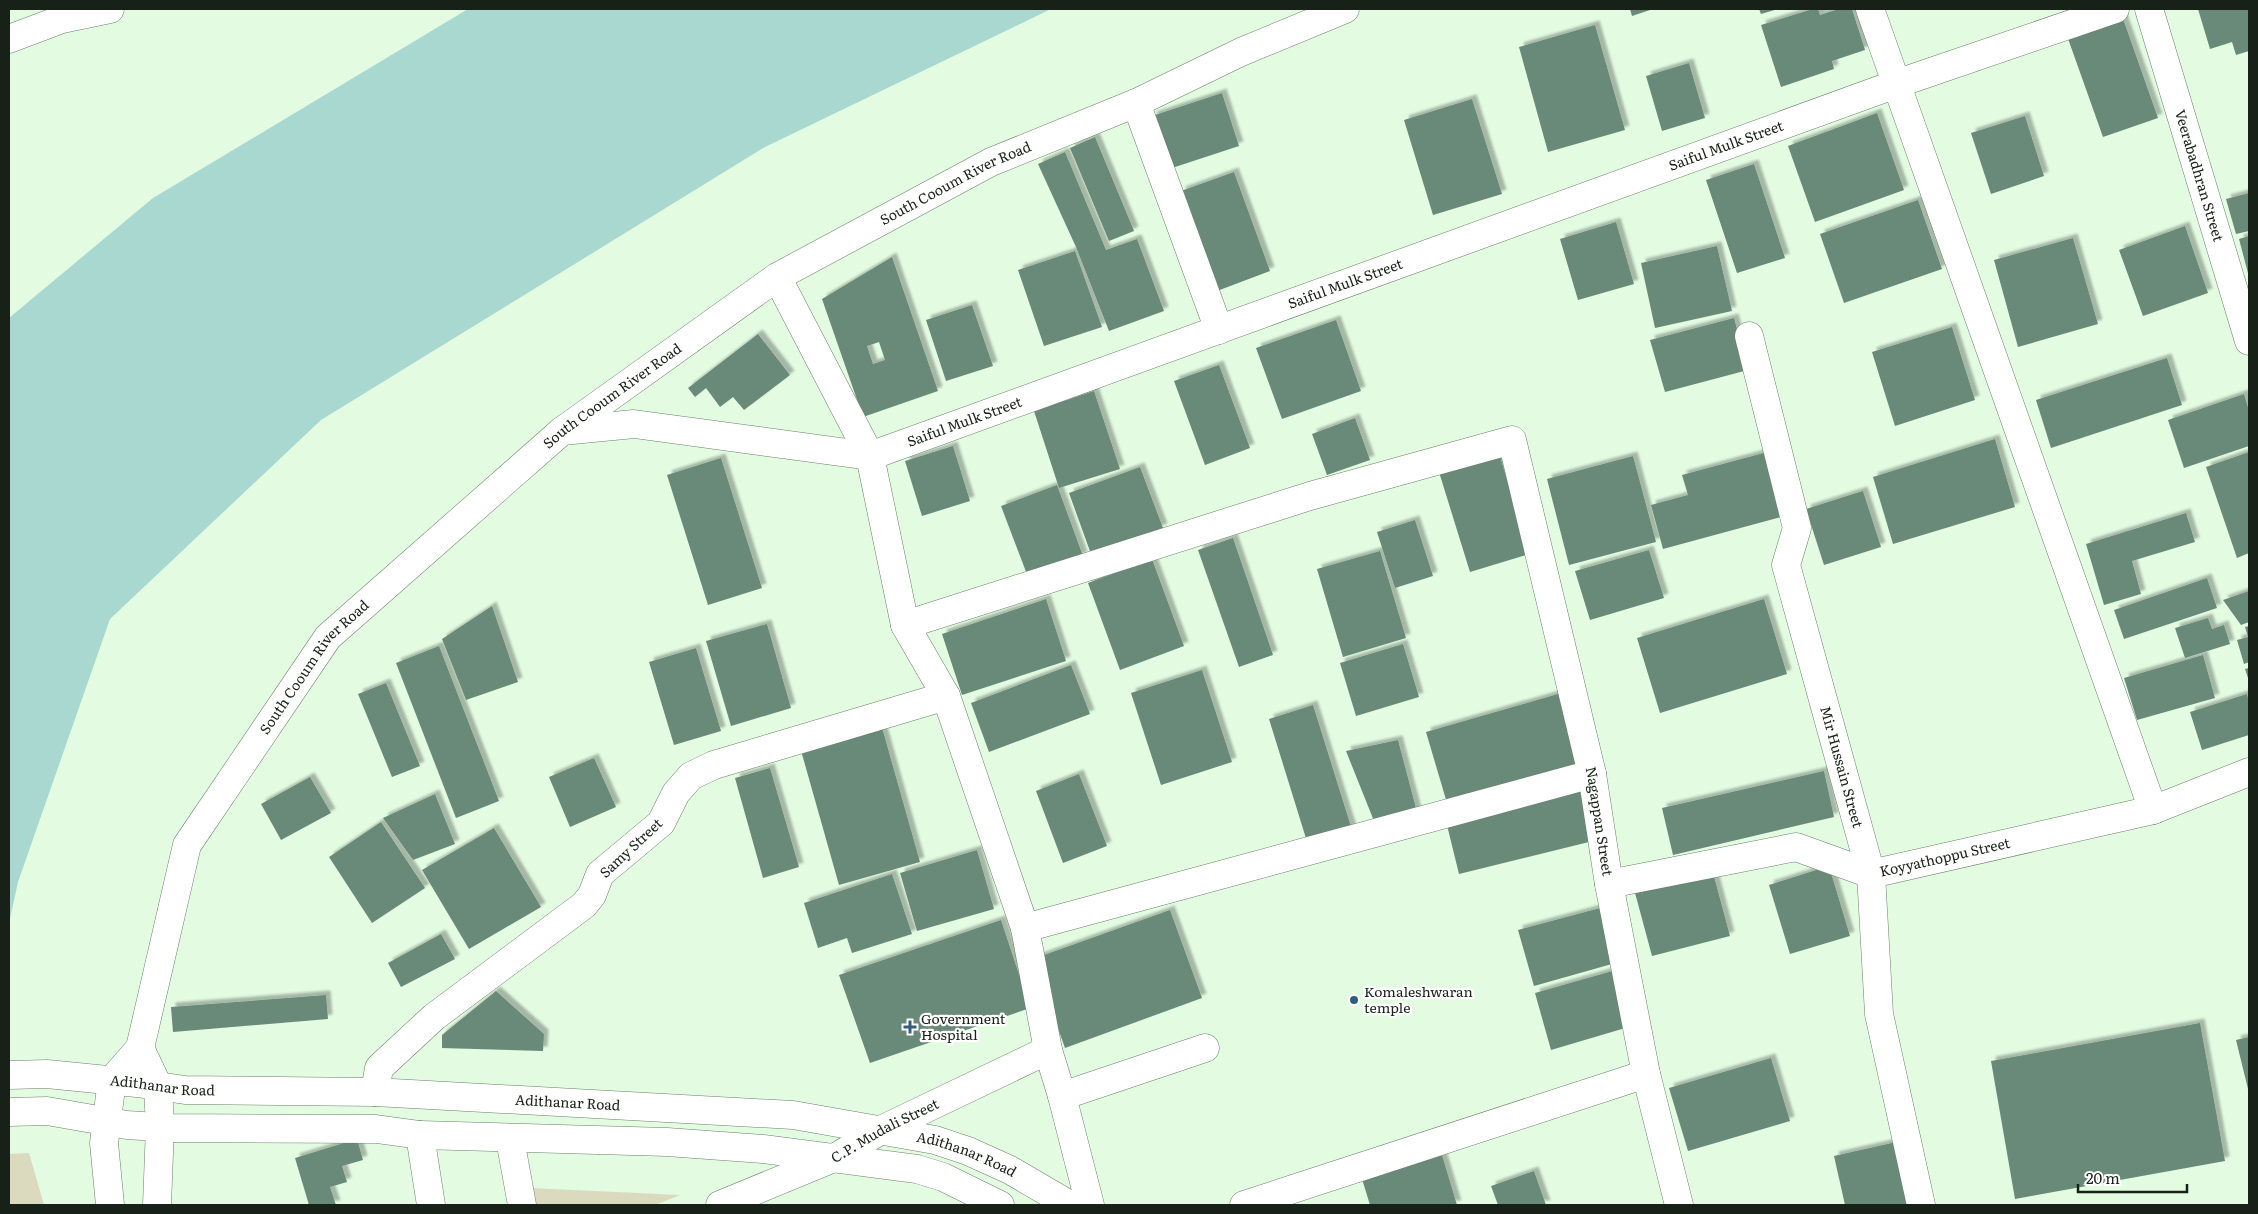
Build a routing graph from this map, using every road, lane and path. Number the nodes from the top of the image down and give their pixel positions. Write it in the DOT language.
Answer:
graph roads {
  1 [pos="110,9"];
  2 [pos="1345,9"];
  3 [pos="1870,9"];
  4 [pos="2115,9"];
  5 [pos="2148,9"];
  6 [pos="9,39"];
  7 [pos="1896,84"];
  8 [pos="1136,103"];
  9 [pos="777,277"];
  10 [pos="1219,330"];
  11 [pos="1749,336"];
  12 [pos="2249,341"];
  13 [pos="562,430"];
  14 [pos="870,456"];
  15 [pos="905,625"];
  16 [pos="946,696"];
  17 [pos="2249,772"];
  18 [pos="1592,774"];
  19 [pos="2153,810"];
  20 [pos="1871,874"];
  21 [pos="1609,884"];
  22 [pos="1025,928"];
  23 [pos="140,1048"];
  24 [pos="1205,1048"];
  25 [pos="1048,1050"];
  26 [pos="1646,1074"];
  27 [pos="9,1075"];
  28 [pos="112,1080"];
  29 [pos="158,1086"];
  30 [pos="375,1092"];
  31 [pos="1062,1096"];
  32 [pos="9,1112"];
  33 [pos="107,1121"];
  34 [pos="160,1127"];
  35 [pos="883,1129"];
  36 [pos="420,1135"];
  37 [pos="510,1139"];
  38 [pos="836,1157"];
  39 [pos="110,1205"];
  40 [pos="157,1205"];
  41 [pos="431,1205"];
  42 [pos="522,1205"];
  43 [pos="720,1205"];
  44 [pos="1000,1205"];
  45 [pos="1070,1205"];
  46 [pos="1090,1205"];
  47 [pos="1244,1205"];
  48 [pos="1680,1205"];
  49 [pos="1921,1205"];
  1 -- 6 [label="street"];
  2 -- 8 [label="street, South Cooum River Road"];
  3 -- 7 [label="street"];
  4 -- 7 [label="street, Saiful Mulk Street"];
  5 -- 12 [label="street, Veerabadhran Street"];
  7 -- 10 [label="street, Saiful Mulk Street"];
  7 -- 19 [label="street"];
  8 -- 9 [label="street, South Cooum River Road"];
  8 -- 10 [label="street"];
  9 -- 13 [label="street, South Cooum River Road"];
  9 -- 14 [label="street"];
  10 -- 14 [label="street, Saiful Mulk Street"];
  11 -- 20 [label="street, Mir Hussain Street"];
  13 -- 14 [label="street, Saiful Mulk Street"];
  13 -- 23 [label="street, South Cooum River Road"];
  14 -- 15 [label="street"];
  15 -- 16 [label="street"];
  15 -- 18 [label="street, Nagappan Street"];
  16 -- 22 [label="street"];
  16 -- 30 [label="street, Samy Street"];
  17 -- 19 [label="street, Koyyathoppu Street"];
  18 -- 21 [label="street, Nagappan Street"];
  18 -- 22 [label="street"];
  19 -- 20 [label="street, Koyyathoppu Street"];
  20 -- 21 [label="street, Koyyathoppu Street"];
  20 -- 49 [label="street, Mir Hussain Street"];
  21 -- 26 [label="street, Nagappan Street"];
  22 -- 25 [label="street"];
  23 -- 28 [label="street"];
  23 -- 29 [label="street"];
  24 -- 31 [label="street"];
  25 -- 31 [label="street"];
  25 -- 35 [label="street, C.P. Mudali Street"];
  26 -- 47 [label="street"];
  26 -- 48 [label="street, Nagappan Street"];
  27 -- 28 [label="street, Adithanar Road"];
  28 -- 29 [label="street, Adithanar Road"];
  28 -- 33 [label="street"];
  29 -- 30 [label="street, Adithanar Road"];
  29 -- 34 [label="street"];
  30 -- 35 [label="street, Adithanar Road"];
  31 -- 46 [label="street"];
  32 -- 33 [label="street"];
  33 -- 34 [label="street"];
  33 -- 39 [label="street"];
  34 -- 36 [label="street"];
  34 -- 40 [label="street"];
  35 -- 38 [label="street, C.P. Mudali Street"];
  35 -- 45 [label="street, Adithanar Road"];
  36 -- 37 [label="street"];
  36 -- 41 [label="street"];
  37 -- 38 [label="street"];
  37 -- 42 [label="street"];
  38 -- 43 [label="street, C.P. Mudali Street"];
  38 -- 44 [label="street"];
}
